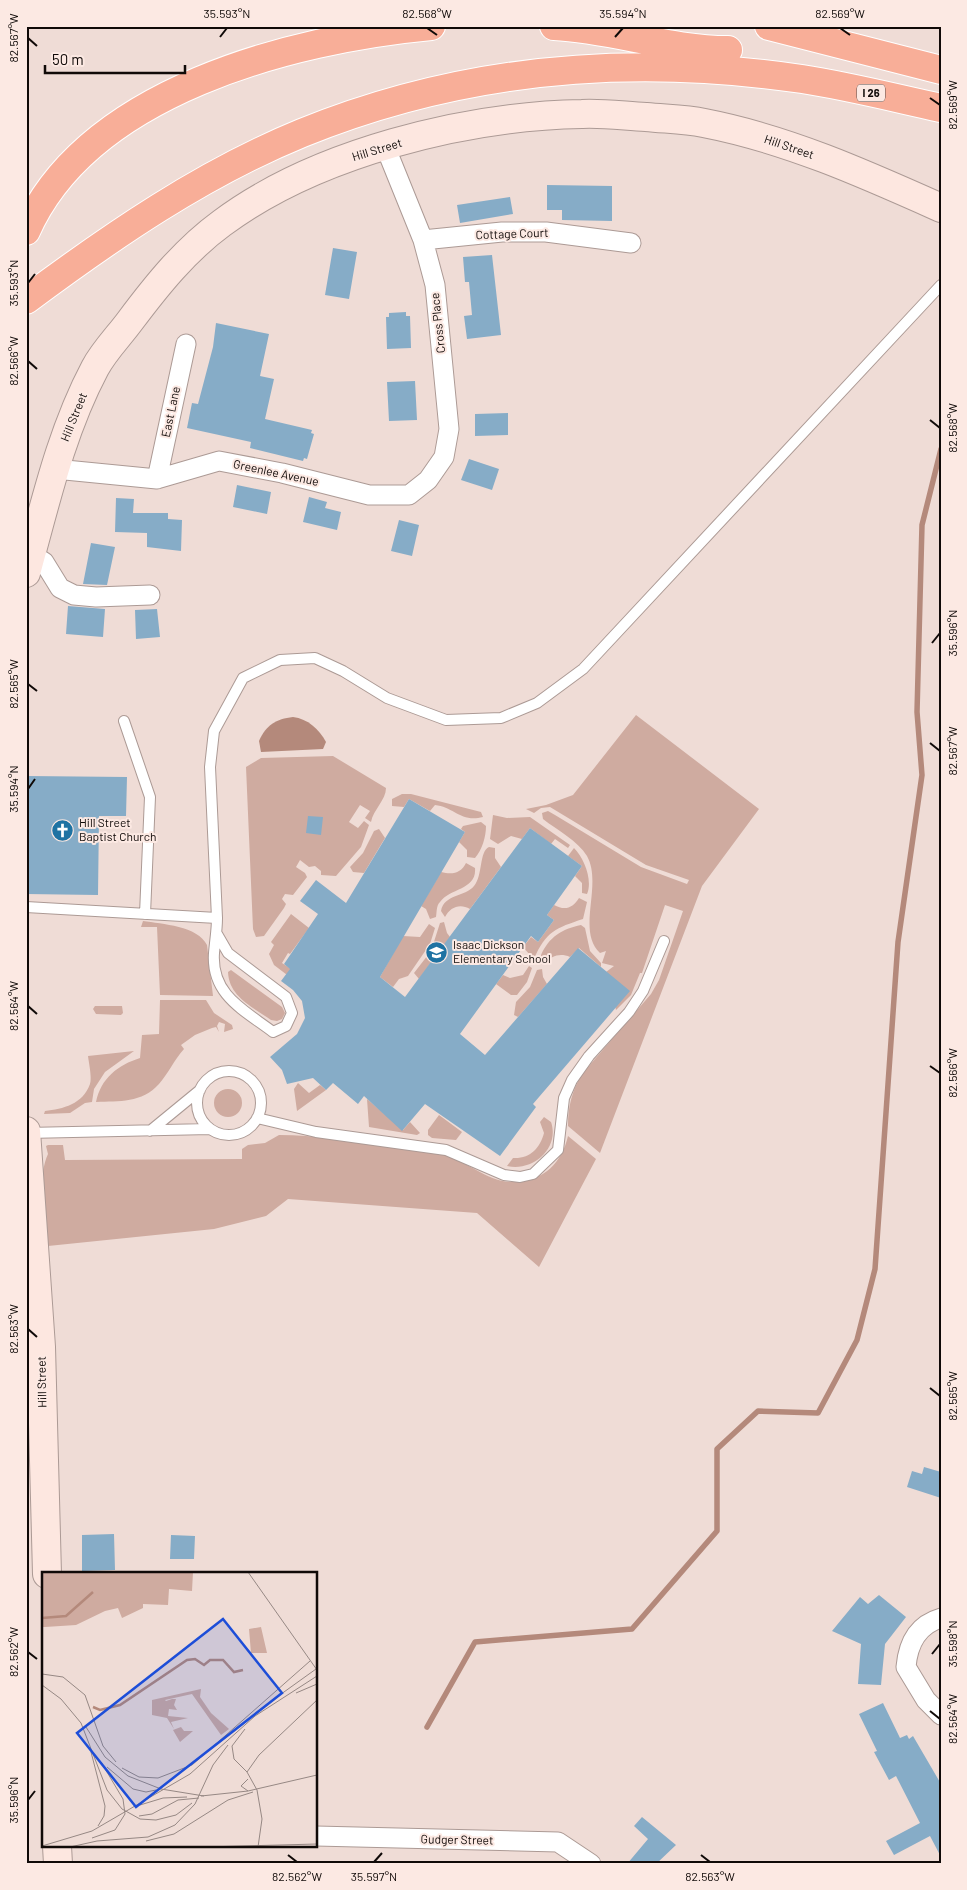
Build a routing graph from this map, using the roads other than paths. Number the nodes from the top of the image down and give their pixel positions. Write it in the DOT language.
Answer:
graph roads {
  1 [pos="430,26"];
  2 [pos="554,26"];
  3 [pos="656,26"];
  4 [pos="769,26"];
  5 [pos="830,26"];
  6 [pos="728,50"];
  7 [pos="899,58"];
  8 [pos="941,70"];
  9 [pos="801,79"];
  10 [pos="941,108"];
  11 [pos="385,146"];
  12 [pos="941,208"];
  13 [pos="26,231"];
  14 [pos="423,240"];
  15 [pos="631,243"];
  16 [pos="941,285"];
  17 [pos="26,300"];
  18 [pos="186,344"];
  19 [pos="54,469"];
  20 [pos="157,479"];
  21 [pos="409,495"];
  22 [pos="29,564"];
  23 [pos="150,595"];
  24 [pos="124,721"];
  25 [pos="26,907"];
  26 [pos="145,914"];
  27 [pos="217,918"];
  28 [pos="217,934"];
  29 [pos="664,941"];
  30 [pos="200,1090"];
  31 [pos="257,1118"];
  32 [pos="210,1129"];
  33 [pos="150,1131"];
  34 [pos="26,1132"];
  35 [pos="46,1572"];
  36 [pos="941,1618"];
  37 [pos="941,1715"];
  38 [pos="318,1836"];
  39 [pos="57,1848"];
  40 [pos="58,1864"];
  41 [pos="591,1864"];
  1 -- 13 [label="highway"];
  2 -- 6 [label="highway"];
  3 -- 6 [label="highway, I 26"];
  4 -- 7 [label="highway"];
  5 -- 7 [label="highway"];
  6 -- 9 [label="highway, I 26"];
  7 -- 8 [label="highway"];
  9 -- 10 [label="highway, I 26"];
  9 -- 17 [label="highway"];
  11 -- 12 [label="street, Hill Street"];
  11 -- 14 [label="street, Cross Place"];
  11 -- 19 [label="street, Hill Street"];
  14 -- 15 [label="street, Cottage Court"];
  14 -- 21 [label="street, Cross Place"];
  16 -- 27 [label="lane"];
  18 -- 20 [label="street, East Lane"];
  19 -- 20 [label="street, Greenlee Avenue"];
  19 -- 22 [label="street, Hill Street"];
  20 -- 21 [label="street, Greenlee Avenue"];
  22 -- 23 [label="street"];
  24 -- 26 [label="lane"];
  25 -- 26 [label="lane"];
  26 -- 27 [label="lane"];
  27 -- 28 [label="lane"];
  28 -- 28 [label="lane"];
  29 -- 31 [label="lane"];
  30 -- 31 [label="lane"];
  30 -- 32 [label="lane"];
  30 -- 33 [label="lane"];
  31 -- 32 [label="lane"];
  32 -- 33 [label="lane"];
  33 -- 34 [label="lane"];
  34 -- 35 [label="street, Hill Street"];
  36 -- 37 [label="street"];
  38 -- 41 [label="street, Gudger Street"];
  39 -- 40 [label="street"];
}
